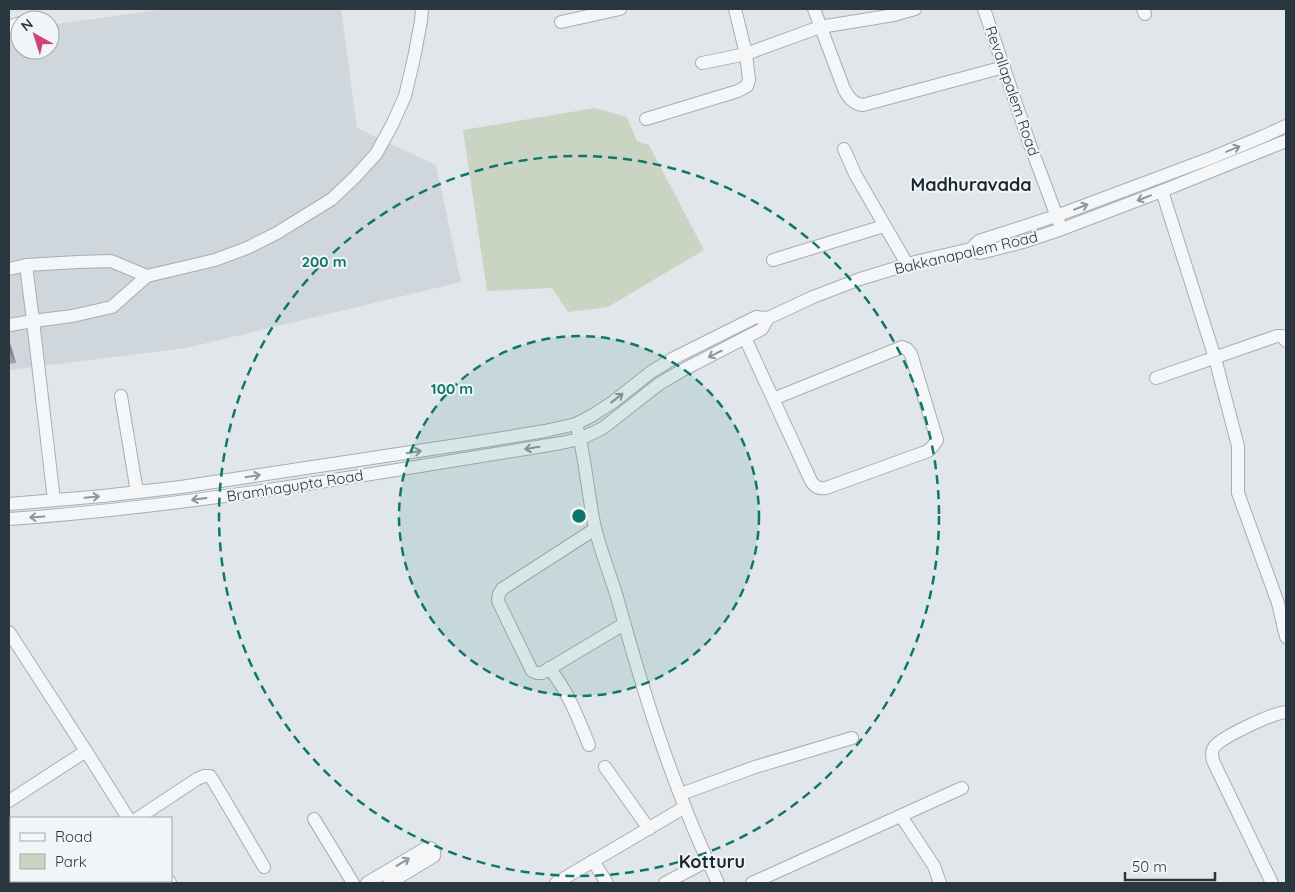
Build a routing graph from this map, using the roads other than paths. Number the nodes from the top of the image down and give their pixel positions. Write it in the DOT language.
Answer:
graph roads {
  1 [pos="422,9"];
  2 [pos="620,9"];
  3 [pos="735,9"];
  4 [pos="814,9"];
  5 [pos="915,9"];
  6 [pos="984,9"];
  7 [pos="893,12"];
  8 [pos="561,22"];
  9 [pos="820,27"];
  10 [pos="746,54"];
  11 [pos="702,63"];
  12 [pos="1004,67"];
  13 [pos="646,119"];
  14 [pos="1286,126"];
  15 [pos="1286,141"];
  16 [pos="844,149"];
  17 [pos="1162,191"];
  18 [pos="1056,216"];
  19 [pos="884,226"];
  20 [pos="1062,229"];
  21 [pos="971,249"];
  22 [pos="773,260"];
  23 [pos="907,264"];
  24 [pos="26,265"];
  25 [pos="9,269"];
  26 [pos="147,276"];
  27 [pos="768,318"];
  28 [pos="34,321"];
  29 [pos="9,325"];
  30 [pos="745,338"];
  31 [pos="1286,341"];
  32 [pos="1215,358"];
  33 [pos="1156,378"];
  34 [pos="121,396"];
  35 [pos="773,399"];
  36 [pos="576,424"];
  37 [pos="580,439"];
  38 [pos="137,492"];
  39 [pos="54,500"];
  40 [pos="9,504"];
  41 [pos="9,520"];
  42 [pos="595,529"];
  43 [pos="624,624"];
  44 [pos="9,632"];
  45 [pos="1286,637"];
  46 [pos="549,668"];
  47 [pos="1286,707"];
  48 [pos="1286,712"];
  49 [pos="852,738"];
  50 [pos="590,745"];
  51 [pos="86,750"];
  52 [pos="605,767"];
  53 [pos="962,788"];
  54 [pos="681,794"];
  55 [pos="9,800"];
  56 [pos="686,807"];
  57 [pos="901,816"];
  58 [pos="127,817"];
  59 [pos="140,817"];
  60 [pos="314,819"];
  61 [pos="649,829"];
  62 [pos="593,861"];
  63 [pos="707,861"];
  64 [pos="264,867"];
  65 [pos="686,878"];
  66 [pos="354,883"];
  67 [pos="367,883"];
  68 [pos="389,883"];
  69 [pos="556,883"];
  70 [pos="607,883"];
  71 [pos="665,883"];
  72 [pos="718,883"];
  73 [pos="752,883"];
  74 [pos="940,883"];
  75 [pos="1272,883"];
  1 -- 26 [label="street"];
  2 -- 8 [label="street"];
  3 -- 10 [label="street"];
  4 -- 9 [label="street"];
  5 -- 7 [label="street"];
  6 -- 12 [label="street, Revallapalem Road"];
  7 -- 9 [label="street"];
  9 -- 10 [label="street"];
  9 -- 12 [label="street"];
  10 -- 11 [label="street"];
  10 -- 13 [label="street"];
  12 -- 18 [label="street, Revallapalem Road"];
  18 -- 14 [label="street, one-way"];
  15 -- 17 [label="street, Bakkanapalem Road"];
  16 -- 19 [label="street"];
  17 -- 20 [label="street, Bakkanapalem Road, one-way"];
  17 -- 32 [label="street"];
  18 -- 20 [label="street, Revallapalem Road"];
  18 -- 21 [label="street"];
  19 -- 22 [label="street"];
  19 -- 23 [label="street"];
  20 -- 21 [label="street, Bakkanapalem Road"];
  21 -- 23 [label="street, Bakkanapalem Road"];
  23 -- 27 [label="street, Bakkanapalem Road"];
  24 -- 25 [label="street"];
  24 -- 26 [label="street"];
  24 -- 28 [label="street"];
  26 -- 28 [label="street"];
  27 -- 30 [label="street, Bramhagupta Road"];
  36 -- 27 [label="street, Bakkanapalem Road, one-way"];
  28 -- 29 [label="street"];
  28 -- 39 [label="street"];
  30 -- 35 [label="street"];
  30 -- 37 [label="street, Bramhagupta Road, one-way"];
  31 -- 32 [label="street"];
  32 -- 33 [label="street"];
  32 -- 45 [label="street"];
  34 -- 38 [label="street"];
  35 -- 35 [label="street"];
  36 -- 37 [label="street"];
  38 -- 36 [label="street, Bramhagupta Road, one-way"];
  37 -- 41 [label="street, Bramhagupta Road, one-way"];
  37 -- 42 [label="street"];
  39 -- 38 [label="street, Bramhagupta Road, one-way"];
  39 -- 40 [label="street, Bramhagupta Road"];
  42 -- 43 [label="street"];
  42 -- 46 [label="street"];
  43 -- 46 [label="street"];
  43 -- 54 [label="street"];
  44 -- 51 [label="street"];
  46 -- 50 [label="street"];
  47 -- 48 [label="street"];
  48 -- 75 [label="street"];
  49 -- 54 [label="street"];
  51 -- 55 [label="street"];
  51 -- 58 [label="street"];
  52 -- 61 [label="street"];
  53 -- 57 [label="street"];
  54 -- 56 [label="street"];
  56 -- 61 [label="street"];
  56 -- 63 [label="street"];
  57 -- 73 [label="street"];
  57 -- 74 [label="street"];
  59 -- 64 [label="street"];
  60 -- 66 [label="street"];
  61 -- 62 [label="street"];
  62 -- 69 [label="street"];
  62 -- 70 [label="street"];
  63 -- 65 [label="street"];
  63 -- 72 [label="street"];
  65 -- 71 [label="street"];
  67 -- 68 [label="street, one-way"];
}
